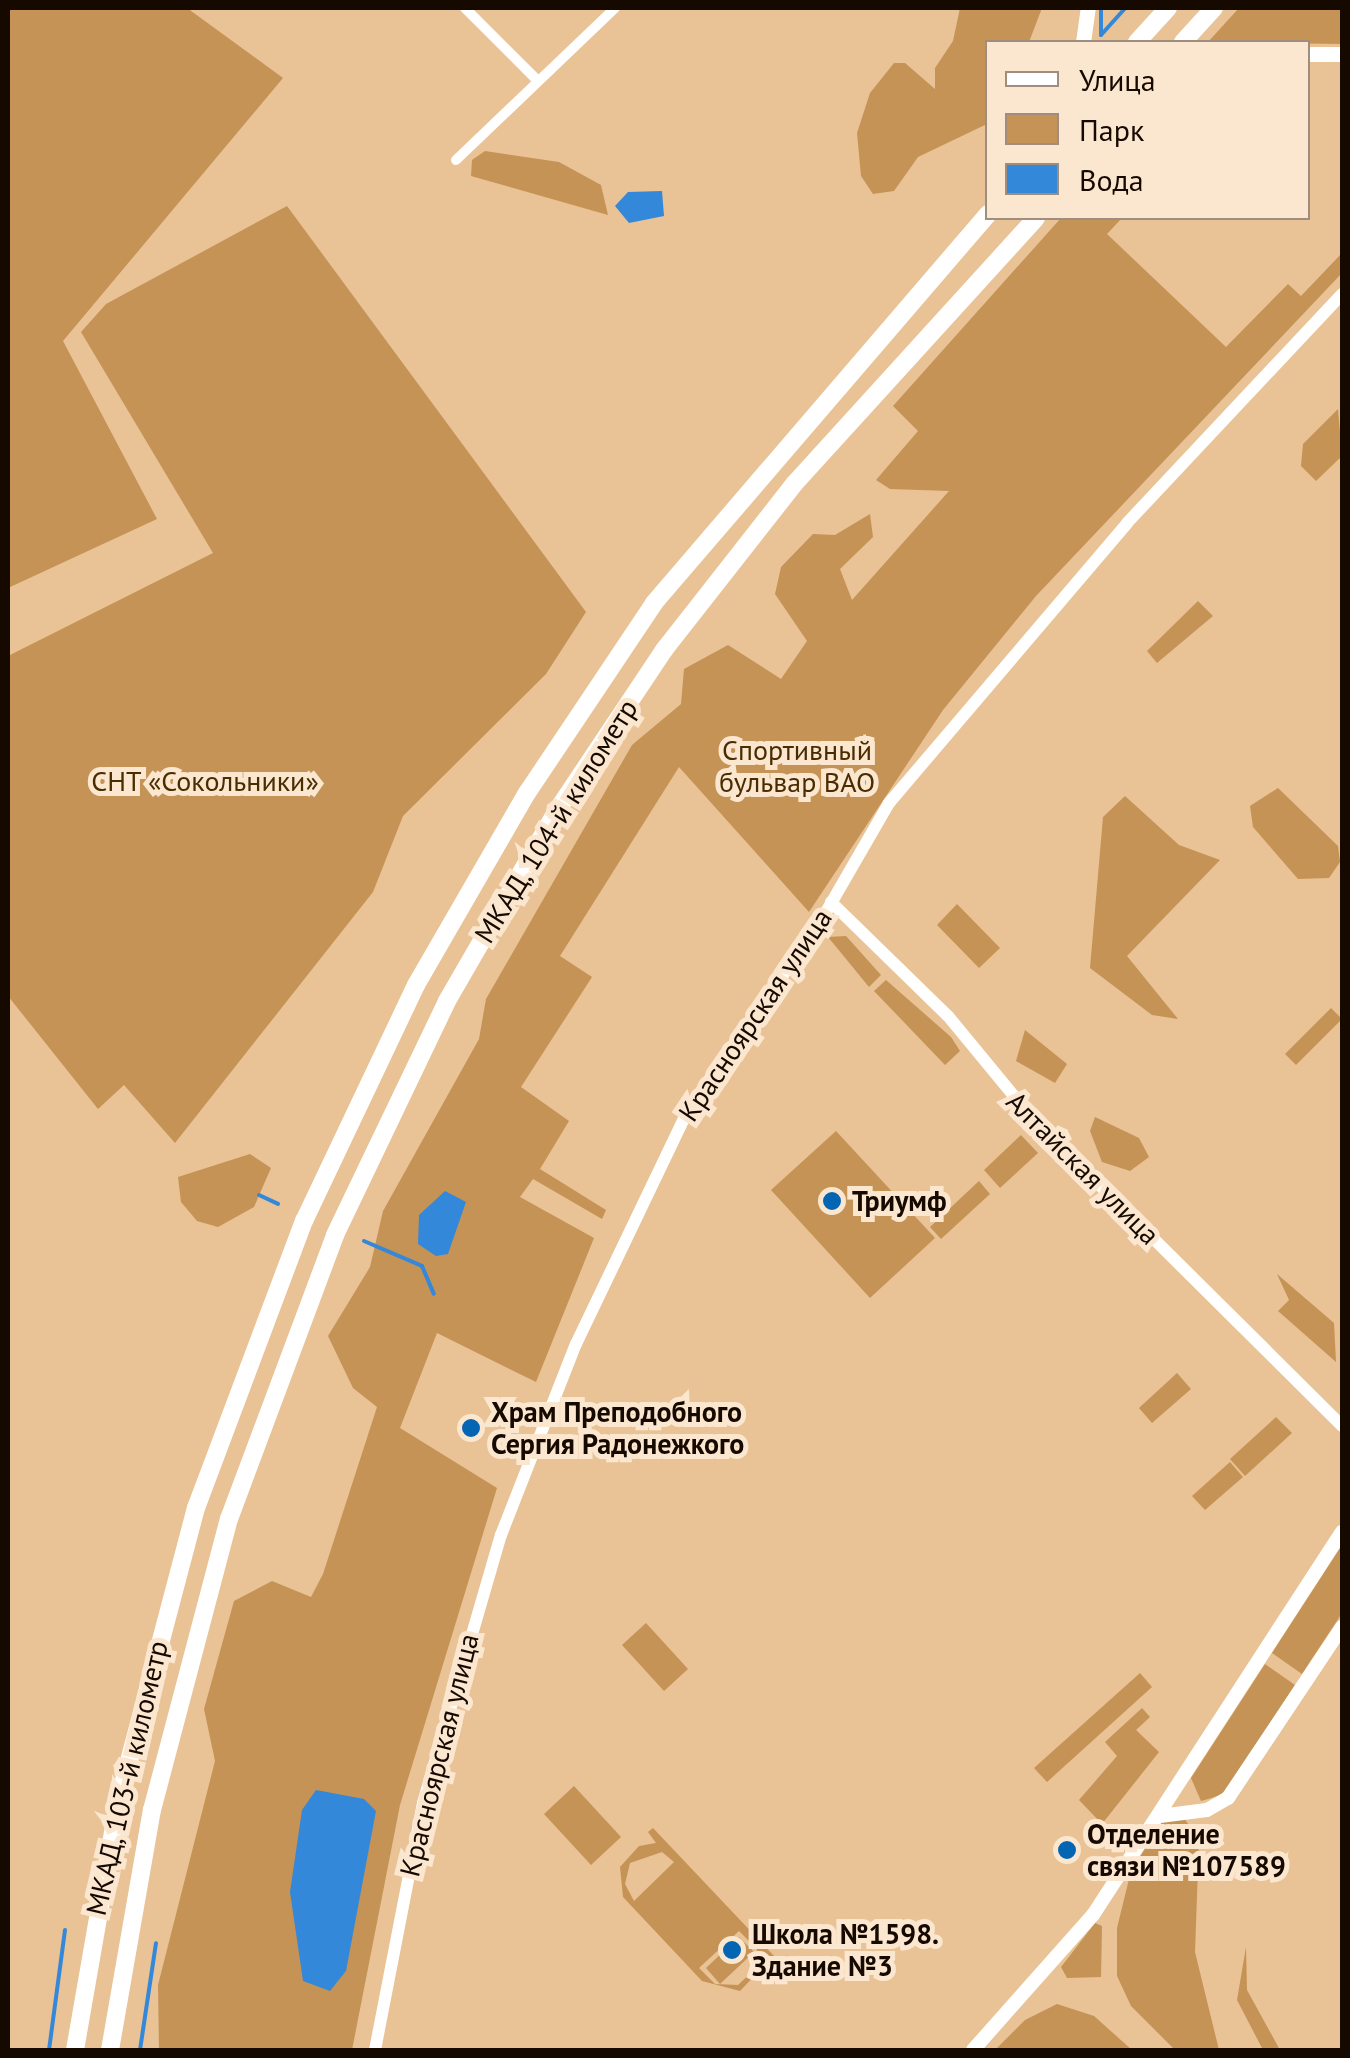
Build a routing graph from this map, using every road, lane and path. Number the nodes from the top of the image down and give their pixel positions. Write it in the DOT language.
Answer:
graph roads {
  1 [pos="465,8"];
  2 [pos="615,8"];
  3 [pos="1088,8"];
  4 [pos="1168,8"];
  5 [pos="1214,8"];
  6 [pos="1083,40"];
  7 [pos="1139,40"];
  8 [pos="1185,40"];
  9 [pos="1310,54"];
  10 [pos="1342,54"];
  11 [pos="537,80"];
  12 [pos="456,160"];
  13 [pos="985,217"];
  14 [pos="1034,220"];
  15 [pos="1342,294"];
  16 [pos="831,902"];
  17 [pos="1342,1426"];
  18 [pos="196,1508"];
  19 [pos="229,1519"];
  20 [pos="1342,1532"];
  21 [pos="1342,1627"];
  22 [pos="1186,1772"];
  23 [pos="1199,1810"];
  24 [pos="1156,1820"];
  25 [pos="126,1940"];
  26 [pos="75,2050"];
  27 [pos="110,2050"];
  28 [pos="122,2050"];
  29 [pos="376,2050"];
  30 [pos="973,2050"];
  1 -- 11 [label="street"];
  2 -- 11 [label="street"];
  3 -- 6 [label="main road"];
  4 -- 7 [label="highway"];
  5 -- 8 [label="highway"];
  9 -- 10 [label="main road"];
  11 -- 12 [label="street"];
  13 -- 18 [label="highway, МКАД, 104-й километр"];
  14 -- 19 [label="highway, МКАД, 104-й километр"];
  15 -- 16 [label="street, Красноярская улица"];
  16 -- 17 [label="street, Алтайская улица"];
  16 -- 29 [label="street, Красноярская улица"];
  18 -- 26 [label="highway, МКАД, 103-й километр"];
  19 -- 25 [label="highway, МКАД, 103-й километр"];
  20 -- 22 [label="main road"];
  21 -- 23 [label="main road"];
  22 -- 23 [label="main road"];
  22 -- 24 [label="main road"];
  23 -- 24 [label="main road"];
  24 -- 30 [label="main road"];
  25 -- 27 [label="highway, МКАД, 103-й километр"];
  25 -- 28 [label="main road"];
}
